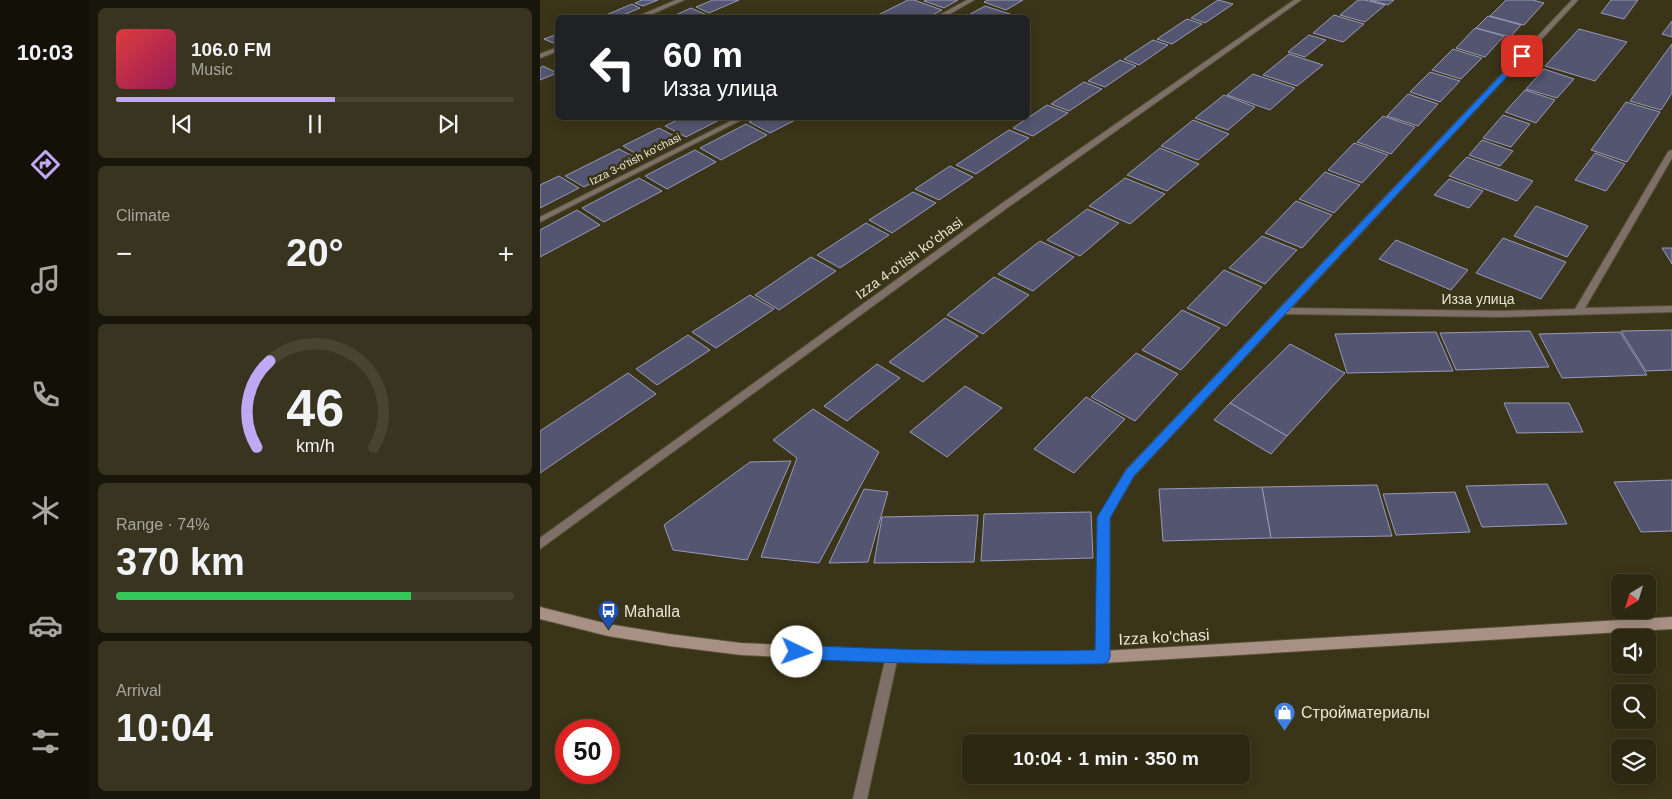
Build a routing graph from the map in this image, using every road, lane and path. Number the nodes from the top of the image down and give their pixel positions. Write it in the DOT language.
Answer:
graph roads {
  1 [pos="681,0"];
  2 [pos="971,0"];
  3 [pos="1298,0"];
  4 [pos="1575,0"];
  5 [pos="644,15"];
  6 [pos="942,15"];
  7 [pos="555,50"];
  8 [pos="540,56"];
  9 [pos="737,120"];
  10 [pos="1672,152"];
  11 [pos="540,220"];
  12 [pos="1672,309"];
  13 [pos="1283,311"];
  14 [pos="1578,312"];
  15 [pos="540,544"];
  16 [pos="540,613"];
  17 [pos="1672,623"];
  18 [pos="892,656"];
  19 [pos="1102,657"];
  20 [pos="860,799"];
  1 -- 5 [label="street"];
  2 -- 6 [label="street"];
  3 -- 15 [label="street, Izza 4-o'tish ko'chasi"];
  4 -- 13 [label="street"];
  7 -- 8 [label="street"];
  9 -- 11 [label="street, Izza 3-o'tish ko'chasi"];
  10 -- 14 [label="street"];
  12 -- 14 [label="street, Изза улица"];
  13 -- 14 [label="street, Изза улица"];
  13 -- 19 [label="street"];
  16 -- 18 [label="main road, Izza ko'chasi"];
  17 -- 19 [label="main road, Izza ko'chasi"];
  18 -- 19 [label="main road, Izza ko'chasi"];
  18 -- 20 [label="street"];
}
